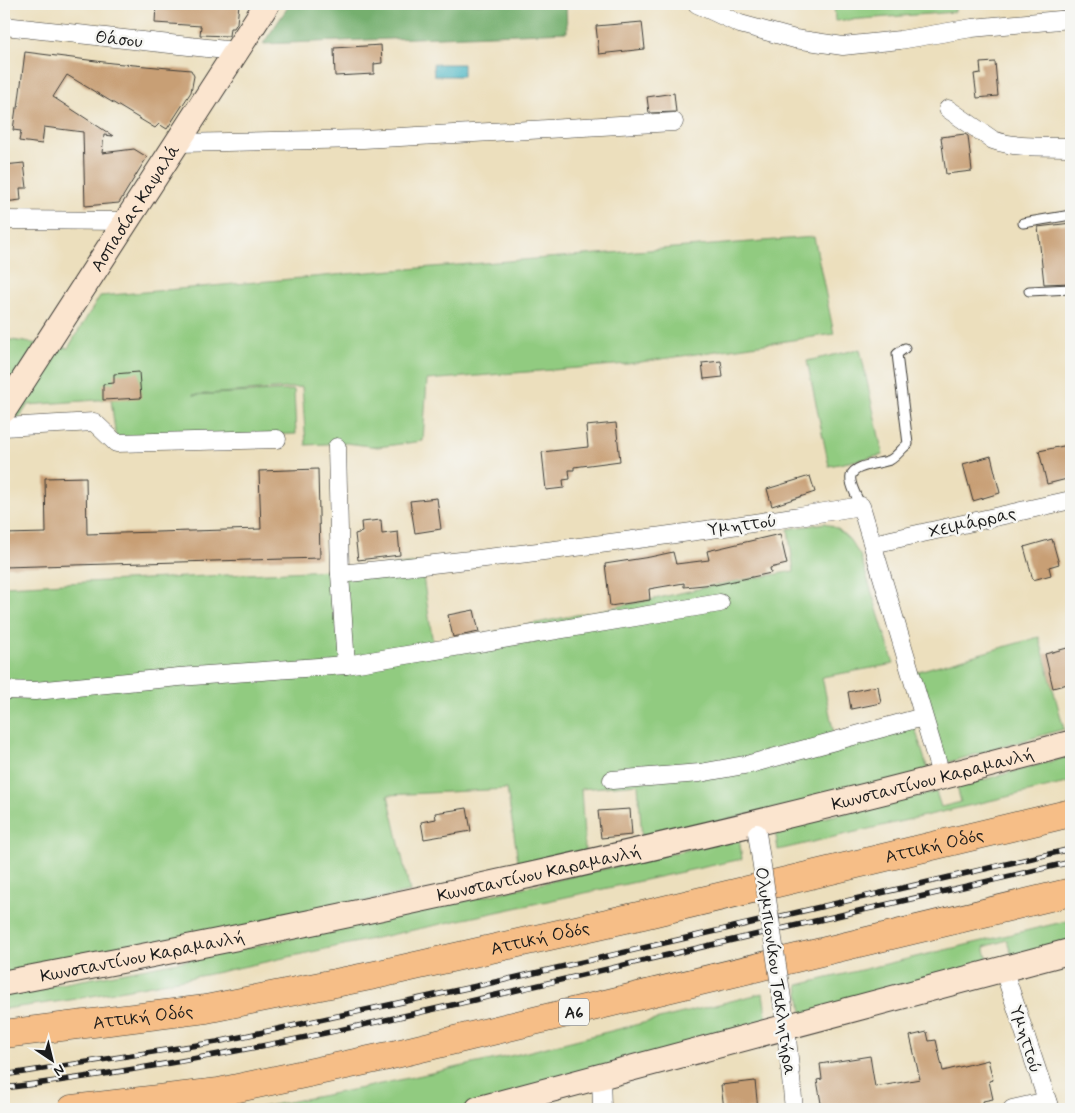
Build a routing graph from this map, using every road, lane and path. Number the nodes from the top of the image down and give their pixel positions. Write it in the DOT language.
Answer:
graph roads {
  1 [pos="267,4"];
  2 [pos="697,4"];
  3 [pos="1071,19"];
  4 [pos="4,26"];
  5 [pos="235,51"];
  6 [pos="948,109"];
  7 [pos="674,122"];
  8 [pos="178,143"];
  9 [pos="1071,146"];
  10 [pos="1071,215"];
  11 [pos="4,220"];
  12 [pos="127,221"];
  13 [pos="1023,222"];
  14 [pos="1071,289"];
  15 [pos="1029,291"];
  16 [pos="905,348"];
  17 [pos="4,410"];
  18 [pos="4,427"];
  19 [pos="277,439"];
  20 [pos="337,447"];
  21 [pos="1071,500"];
  22 [pos="861,506"];
  23 [pos="873,544"];
  24 [pos="340,574"];
  25 [pos="720,603"];
  26 [pos="346,665"];
  27 [pos="4,690"];
  28 [pos="923,717"];
  29 [pos="1071,743"];
  30 [pos="942,778"];
  31 [pos="612,780"];
  32 [pos="1071,813"];
  33 [pos="756,829"];
  34 [pos="1071,892"];
  35 [pos="1071,950"];
  36 [pos="1003,968"];
  37 [pos="4,984"];
  38 [pos="786,1025"];
  39 [pos="4,1034"];
  40 [pos="601,1076"];
  41 [pos="1048,1105"];
  42 [pos="72,1109"];
  43 [pos="478,1109"];
  44 [pos="602,1109"];
  45 [pos="794,1109"];
  46 [pos="1012,1109"];
  1 -- 5 [label="street, Ασπασίας Καψαλά"];
  2 -- 3 [label="street"];
  4 -- 5 [label="street, Θάσου"];
  5 -- 8 [label="street, Ασπασίας Καψαλά"];
  6 -- 9 [label="street"];
  7 -- 8 [label="street"];
  8 -- 12 [label="street, Ασπασίας Καψαλά"];
  10 -- 13 [label="lane"];
  11 -- 12 [label="street"];
  12 -- 17 [label="street, Ασπασίας Καψαλά"];
  14 -- 15 [label="lane"];
  16 -- 22 [label="lane"];
  18 -- 19 [label="street"];
  20 -- 24 [label="street"];
  21 -- 23 [label="street, Χειμάρρας"];
  22 -- 23 [label="street"];
  22 -- 24 [label="street, Υμηττού"];
  23 -- 28 [label="street"];
  24 -- 26 [label="street"];
  25 -- 26 [label="street"];
  26 -- 27 [label="street"];
  28 -- 30 [label="street"];
  28 -- 31 [label="street"];
  29 -- 30 [label="street, Κωνσταντίνου Καραμανλή"];
  30 -- 33 [label="street, Κωνσταντίνου Καραμανλή"];
  32 -- 39 [label="highway, Αττική Οδός"];
  33 -- 37 [label="street, Κωνσταντίνου Καραμανλή"];
  33 -- 38 [label="street, Ολυμπιονίκου Τσικλητήρα, bridge"];
  34 -- 42 [label="highway, Α6"];
  35 -- 36 [label="street"];
  36 -- 38 [label="street"];
  36 -- 41 [label="street, Υμηττού"];
  38 -- 40 [label="street"];
  38 -- 45 [label="street, Ολυμπιονίκου Τσικλητήρα"];
  40 -- 43 [label="street"];
  40 -- 44 [label="street"];
  41 -- 46 [label="street"];
}
